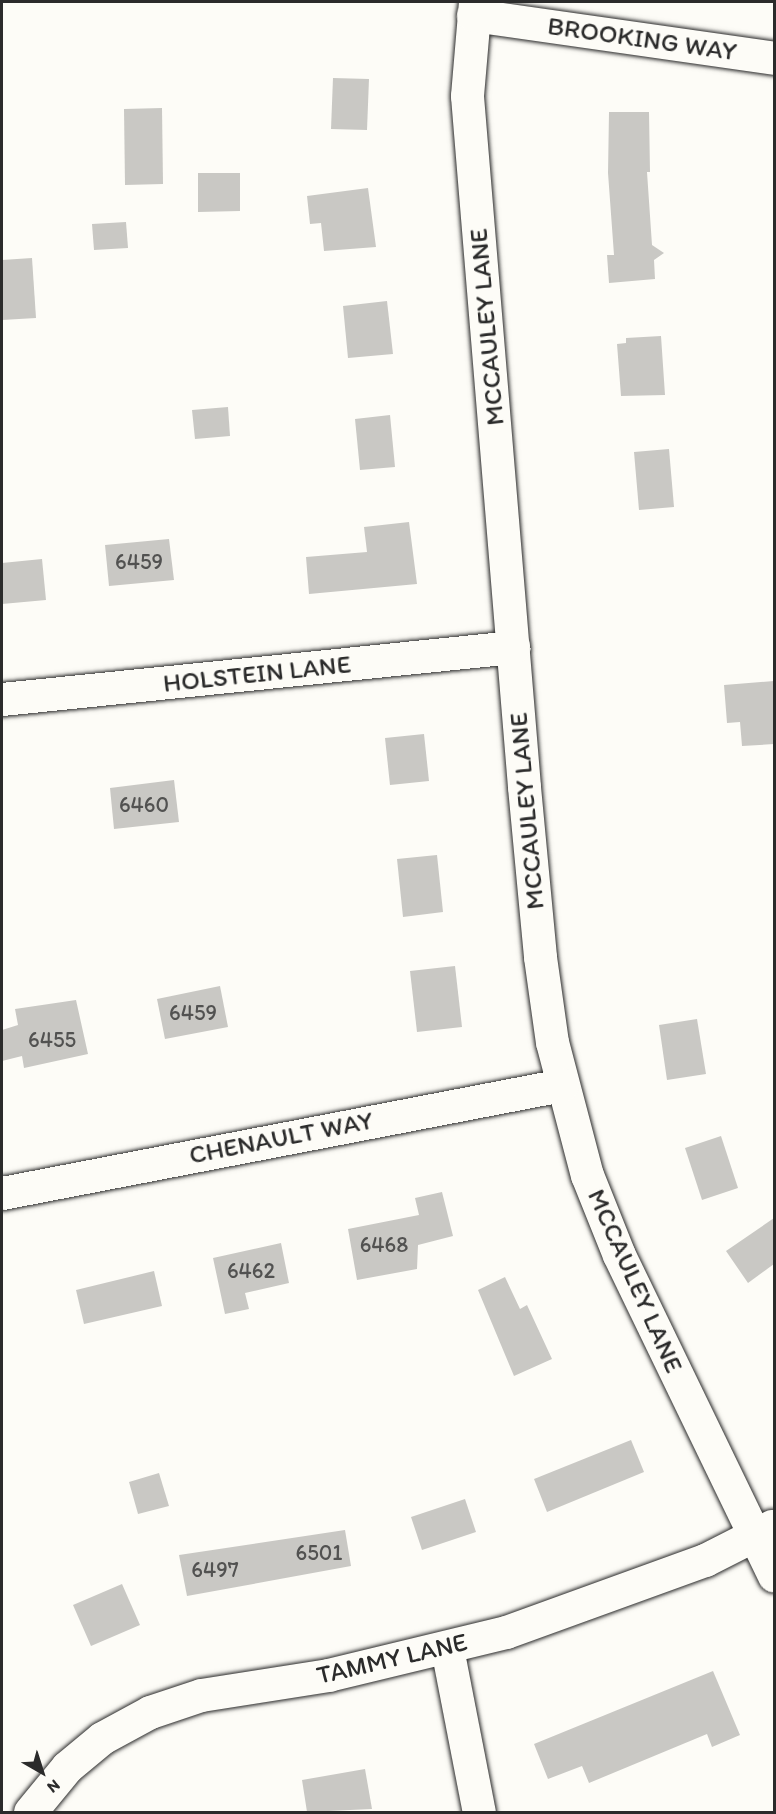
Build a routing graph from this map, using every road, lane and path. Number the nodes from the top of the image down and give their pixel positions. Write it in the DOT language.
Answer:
graph roads {
  1 [pos="474,8"];
  2 [pos="774,58"];
  3 [pos="513,647"];
  4 [pos="2,699"];
  5 [pos="562,1085"];
  6 [pos="2,1192"];
  7 [pos="764,1530"];
  8 [pos="774,1575"];
  9 [pos="447,1648"];
  10 [pos="30,1812"];
  11 [pos="479,1812"];
  1 -- 2 [label="street, BROOKING WAY"];
  1 -- 3 [label="street, MCCAULEY LANE"];
  3 -- 4 [label="street, HOLSTEIN LANE"];
  3 -- 5 [label="street, MCCAULEY LANE"];
  5 -- 6 [label="street, CHENAULT WAY"];
  5 -- 7 [label="street, MCCAULEY LANE"];
  7 -- 8 [label="street, MCCAULEY LANE"];
  7 -- 9 [label="street, TAMMY LANE"];
  9 -- 10 [label="street, TAMMY LANE"];
  9 -- 11 [label="street"];
}
